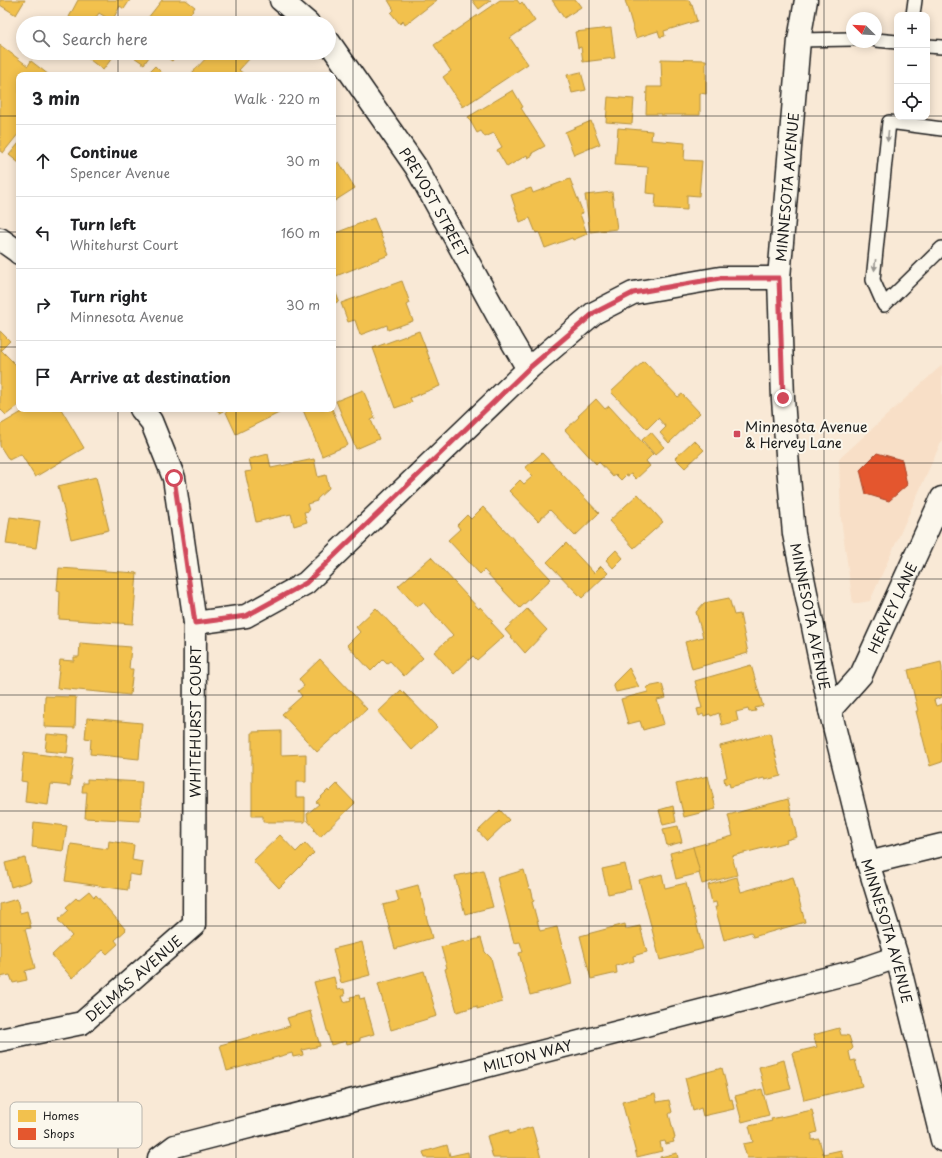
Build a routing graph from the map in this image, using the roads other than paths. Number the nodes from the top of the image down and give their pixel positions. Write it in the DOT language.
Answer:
graph roads {
  1 [pos="281,0"];
  2 [pos="806,0"];
  3 [pos="915,0"];
  4 [pos="913,12"];
  5 [pos="300,16"];
  6 [pos="846,39"];
  7 [pos="799,40"];
  8 [pos="882,41"];
  9 [pos="894,42"];
  10 [pos="930,46"];
  11 [pos="942,47"];
  12 [pos="336,52"];
  13 [pos="942,129"];
  14 [pos="0,239"];
  15 [pos="942,248"];
  16 [pos="16,250"];
  17 [pos="779,278"];
  18 [pos="528,369"];
  19 [pos="143,412"];
  20 [pos="942,498"];
  21 [pos="195,623"];
  22 [pos="830,710"];
  23 [pos="942,845"];
  24 [pos="868,863"];
  25 [pos="194,925"];
  26 [pos="897,957"];
  27 [pos="0,1040"];
  28 [pos="942,1140"];
  29 [pos="159,1158"];
  1 -- 5 [label="street"];
  2 -- 7 [label="street, MINNESOTA AVENUE"];
  3 -- 4 [label="lane"];
  6 -- 7 [label="lane"];
  7 -- 17 [label="street, MINNESOTA AVENUE"];
  8 -- 9 [label="lane"];
  10 -- 11 [label="lane"];
  12 -- 18 [label="street, PREVOST STREET"];
  13 -- 15 [label="lane, one-way"];
  14 -- 16 [label="street"];
  17 -- 18 [label="street"];
  17 -- 22 [label="street, MINNESOTA AVENUE"];
  18 -- 21 [label="street"];
  19 -- 21 [label="street, WHITEHURST COURT"];
  20 -- 22 [label="street, HERVEY LANE"];
  21 -- 25 [label="street, WHITEHURST COURT"];
  22 -- 24 [label="street, MINNESOTA AVENUE"];
  23 -- 24 [label="street"];
  24 -- 26 [label="street, MINNESOTA AVENUE"];
  25 -- 27 [label="street, DELMAS AVENUE"];
  26 -- 28 [label="street, MINNESOTA AVENUE"];
  26 -- 29 [label="street, MILTON WAY"];
}
